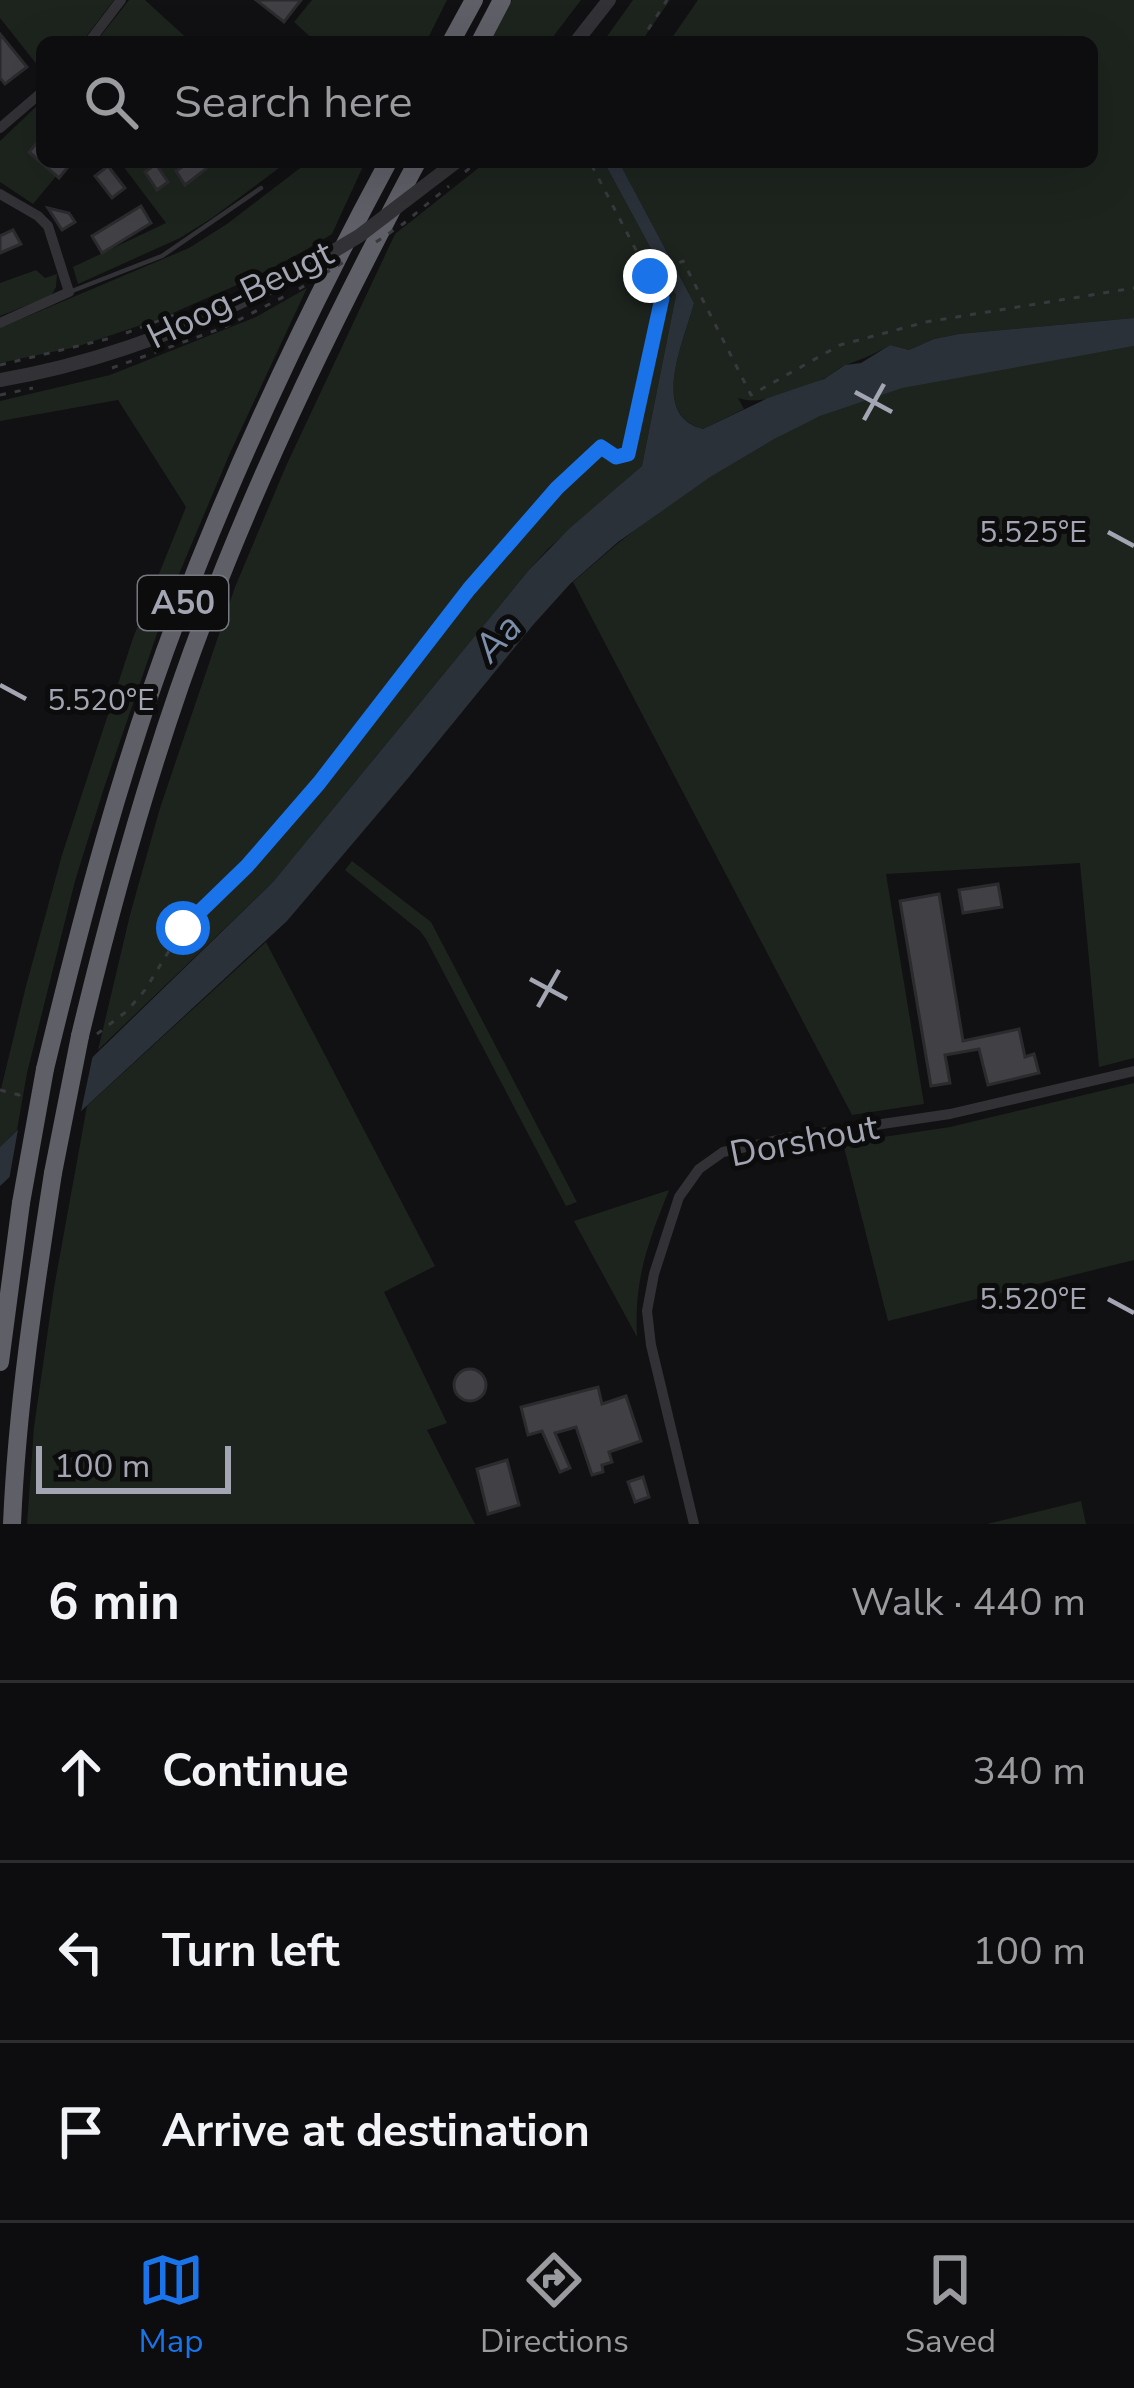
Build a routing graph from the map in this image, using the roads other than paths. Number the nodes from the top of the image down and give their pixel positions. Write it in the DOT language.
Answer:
graph roads {
  1 [pos="121,0"];
  2 [pos="474,0"];
  3 [pos="502,0"];
  4 [pos="609,0"];
  5 [pos="94,36"];
  6 [pos="455,36"];
  7 [pos="483,36"];
  8 [pos="581,36"];
  9 [pos="36,97"];
  10 [pos="0,128"];
  11 [pos="385,168"];
  12 [pos="414,168"];
  13 [pos="448,168"];
  14 [pos="261,188"];
  15 [pos="0,194"];
  16 [pos="69,292"];
  17 [pos="0,323"];
  18 [pos="0,380"];
  19 [pos="1134,1071"];
  20 [pos="0,1362"];
  21 [pos="12,1524"];
  22 [pos="694,1524"];
  1 -- 5 [label="street"];
  2 -- 6 [label="highway"];
  3 -- 7 [label="highway"];
  4 -- 8 [label="street"];
  9 -- 10 [label="street"];
  11 -- 20 [label="highway, A50, bridge"];
  12 -- 21 [label="highway, A50, bridge"];
  13 -- 18 [label="street, Hoog-Beugt, bridge"];
  14 -- 16 [label="lane"];
  15 -- 16 [label="street"];
  16 -- 17 [label="street"];
  19 -- 22 [label="street, Dorshout"];
}
